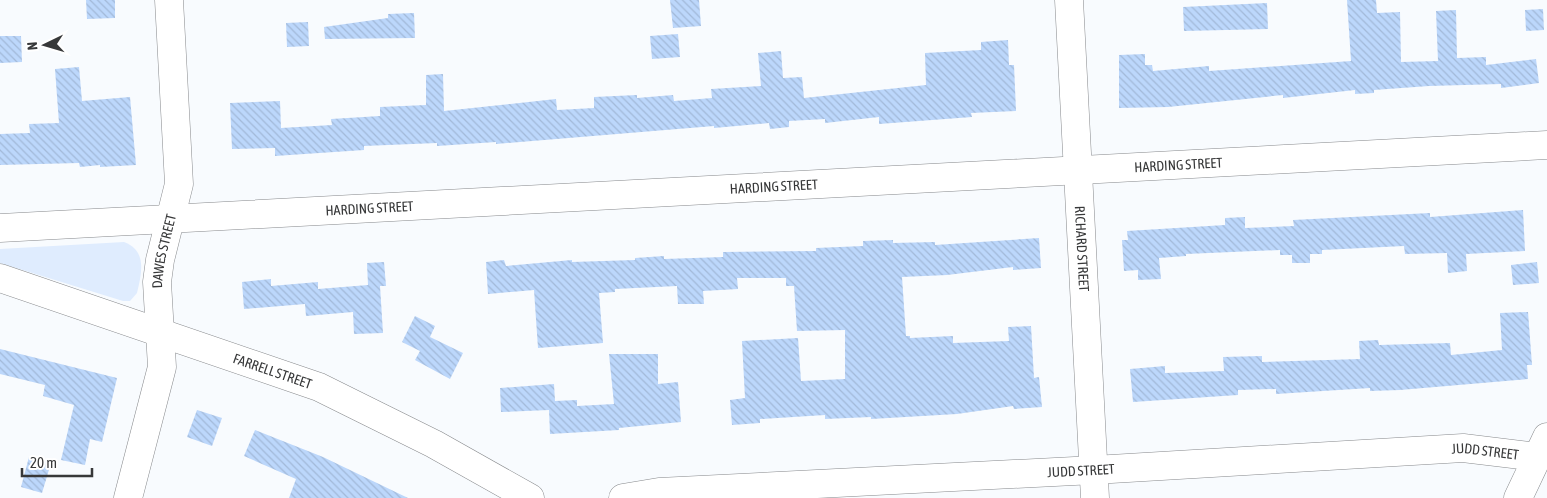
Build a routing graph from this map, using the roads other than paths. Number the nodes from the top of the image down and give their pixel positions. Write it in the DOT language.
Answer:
graph roads {
  1 [pos="169,0"];
  2 [pos="1069,0"];
  3 [pos="1547,145"];
  4 [pos="1078,172"];
  5 [pos="170,219"];
  6 [pos="0,228"];
  7 [pos="0,278"];
  8 [pos="160,332"];
  9 [pos="1542,447"];
  10 [pos="1094,470"];
  11 [pos="128,498"];
  12 [pos="530,498"];
  13 [pos="623,498"];
  14 [pos="1095,498"];
  15 [pos="1518,498"];
  1 -- 5 [label="street, DAWES STREET"];
  2 -- 4 [label="street, RICHARD STREET"];
  3 -- 4 [label="street, HARDING STREET"];
  4 -- 5 [label="street, HARDING STREET"];
  4 -- 10 [label="street, RICHARD STREET"];
  5 -- 6 [label="street, HARDING STREET"];
  5 -- 8 [label="street, DAWES STREET"];
  7 -- 8 [label="street, FARRELL STREET"];
  8 -- 11 [label="street, DAWES STREET"];
  8 -- 12 [label="street, FARRELL STREET"];
  9 -- 10 [label="street, JUDD STREET"];
  9 -- 15 [label="street"];
  10 -- 13 [label="street, JUDD STREET"];
  10 -- 14 [label="street, RICHARD STREET"];
}
